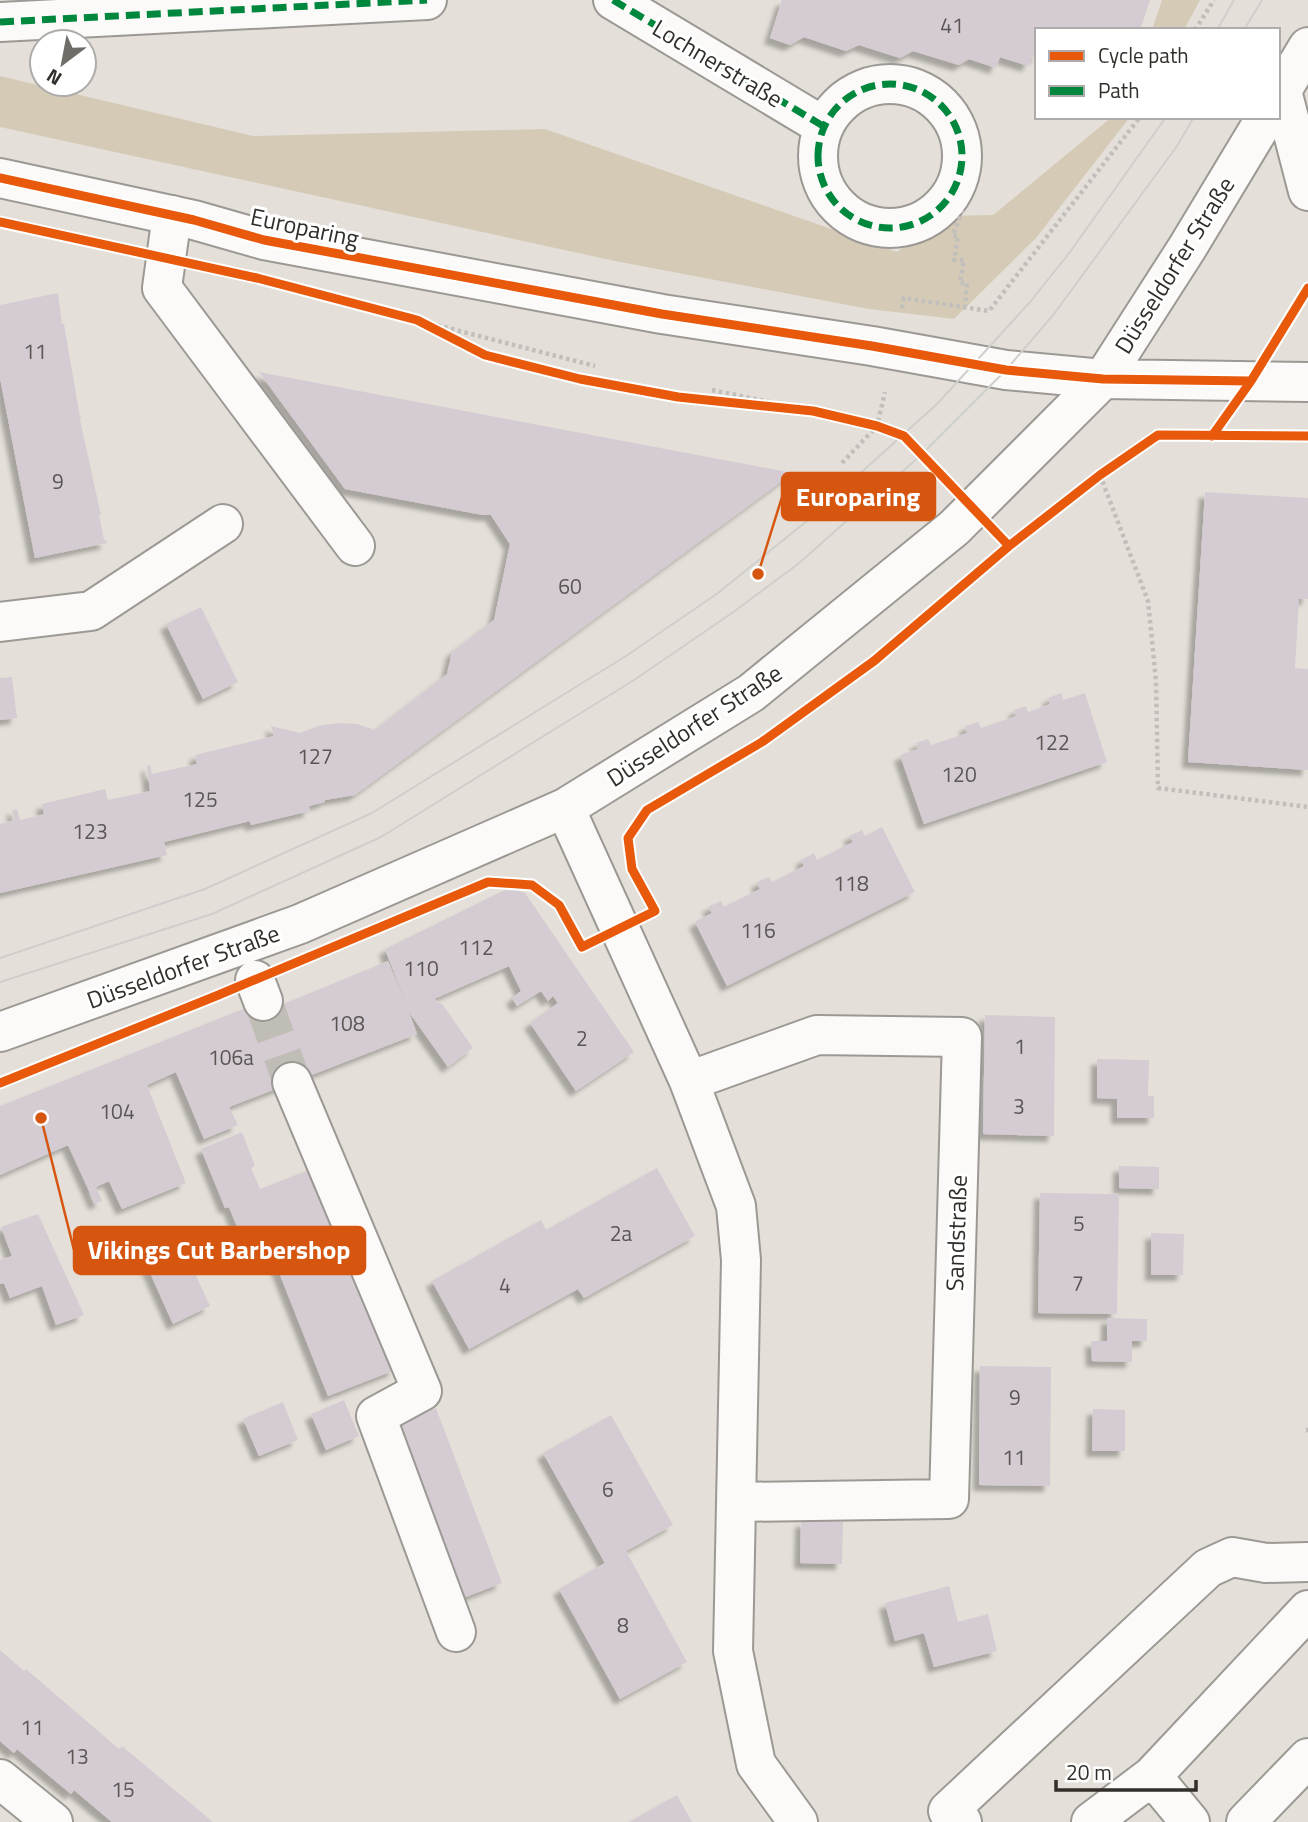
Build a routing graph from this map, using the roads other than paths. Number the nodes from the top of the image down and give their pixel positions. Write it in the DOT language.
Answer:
graph roads {
  1 [pos="427,0"];
  2 [pos="613,0"];
  3 [pos="0,22"];
  4 [pos="1308,47"];
  5 [pos="1280,94"];
  6 [pos="1280,115"];
  7 [pos="1265,119"];
  8 [pos="823,126"];
  9 [pos="0,178"];
  10 [pos="1308,191"];
  11 [pos="172,215"];
  12 [pos="1103,379"];
  13 [pos="1308,382"];
  14 [pos="223,524"];
  15 [pos="355,546"];
  16 [pos="0,622"];
  17 [pos="565,808"];
  18 [pos="0,1032"];
  19 [pos="689,1081"];
  20 [pos="292,1082"];
  21 [pos="737,1502"];
  22 [pos="1308,1562"];
  23 [pos="1308,1610"];
  24 [pos="456,1632"];
  25 [pos="1308,1758"];
  26 [pos="1152,1776"];
  27 [pos="0,1779"];
  28 [pos="53,1822"];
  29 [pos="798,1822"];
  30 [pos="962,1822"];
  31 [pos="1091,1822"];
  32 [pos="1190,1822"];
  33 [pos="1246,1822"];
  1 -- 3 [label="street"];
  2 -- 8 [label="street, Lochnerstraße"];
  4 -- 5 [label="street, Düsseldorfer Straße"];
  6 -- 10 [label="street"];
  7 -- 12 [label="street, Düsseldorfer Straße"];
  8 -- 8 [label="street"];
  9 -- 11 [label="street, Europaring"];
  11 -- 12 [label="street, Europaring"];
  11 -- 15 [label="street"];
  12 -- 13 [label="street, Europaring"];
  12 -- 17 [label="street, Düsseldorfer Straße"];
  14 -- 16 [label="street"];
  17 -- 18 [label="street, Düsseldorfer Straße"];
  17 -- 19 [label="street"];
  19 -- 21 [label="street"];
  19 -- 21 [label="street, Sandstraße"];
  20 -- 24 [label="street"];
  21 -- 29 [label="street"];
  22 -- 30 [label="street"];
  23 -- 26 [label="street"];
  25 -- 33 [label="street"];
  26 -- 31 [label="street"];
  26 -- 32 [label="street"];
  27 -- 28 [label="street"];
}
